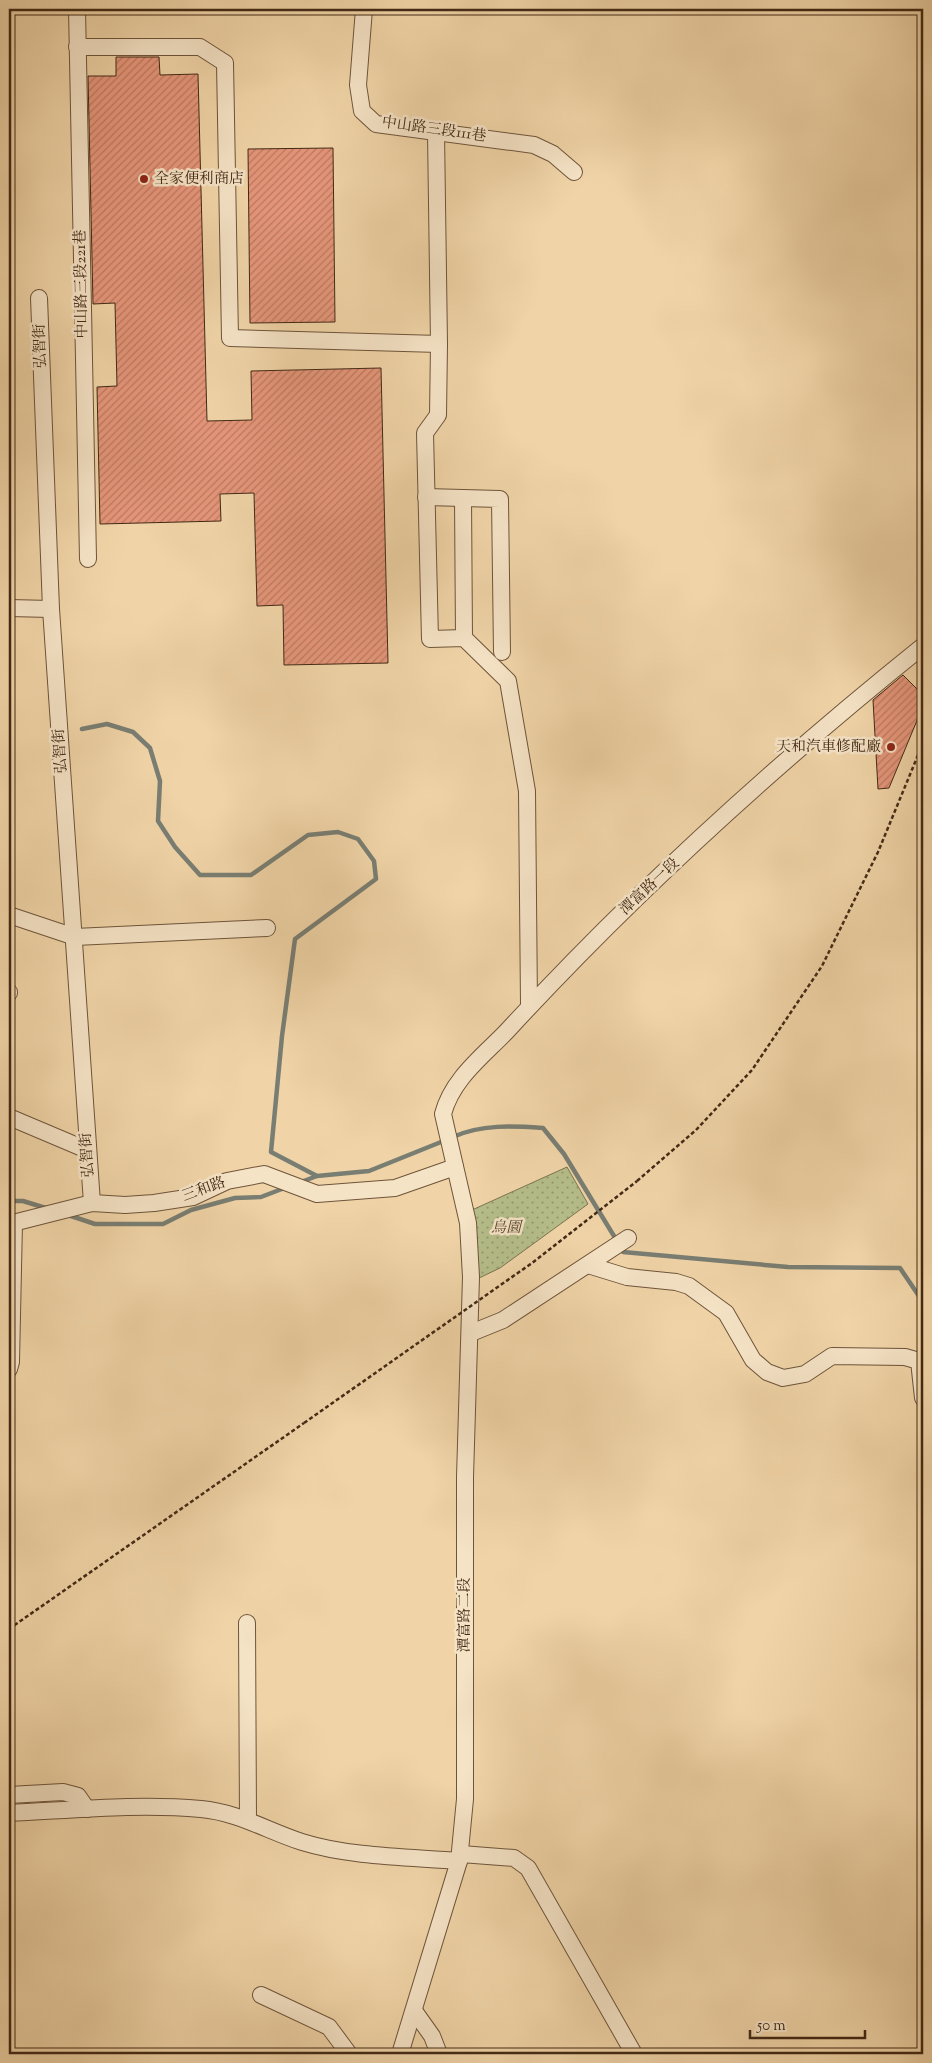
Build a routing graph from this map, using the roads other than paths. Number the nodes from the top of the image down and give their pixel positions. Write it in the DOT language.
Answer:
graph roads {
  1 [pos="77,9"];
  2 [pos="364,9"];
  3 [pos="77,47"];
  4 [pos="436,132"];
  5 [pos="574,172"];
  6 [pos="39,298"];
  7 [pos="440,344"];
  8 [pos="426,497"];
  9 [pos="464,498"];
  10 [pos="88,559"];
  11 [pos="9,608"];
  12 [pos="51,609"];
  13 [pos="464,638"];
  14 [pos="923,646"];
  15 [pos="502,652"];
  16 [pos="9,915"];
  17 [pos="267,928"];
  18 [pos="74,937"];
  19 [pos="529,1005"];
  20 [pos="9,1117"];
  21 [pos="87,1150"];
  22 [pos="453,1160"];
  23 [pos="92,1203"];
  24 [pos="12,1224"];
  25 [pos="626,1239"];
  26 [pos="594,1260"];
  27 [pos="471,1333"];
  28 [pos="921,1361"];
  29 [pos="9,1369"];
  30 [pos="923,1398"];
  31 [pos="247,1624"];
  32 [pos="9,1795"];
  33 [pos="87,1809"];
  34 [pos="9,1813"];
  35 [pos="248,1820"];
  36 [pos="460,1858"];
  37 [pos="261,1995"];
  38 [pos="415,2012"];
  39 [pos="349,2054"];
  40 [pos="400,2054"];
  41 [pos="439,2054"];
  42 [pos="634,2054"];
  1 -- 3 [label="street, 中山路三段221巷"];
  2 -- 4 [label="street, 中山路三段111巷"];
  3 -- 7 [label="street"];
  3 -- 10 [label="street, 中山路三段221巷"];
  4 -- 5 [label="street, 中山路三段111巷"];
  4 -- 7 [label="street"];
  6 -- 12 [label="street, 弘智街"];
  7 -- 8 [label="street"];
  8 -- 9 [label="street"];
  8 -- 13 [label="street"];
  9 -- 13 [label="street"];
  9 -- 15 [label="street"];
  11 -- 12 [label="street"];
  12 -- 18 [label="street, 弘智街"];
  13 -- 19 [label="street"];
  14 -- 19 [label="street, 潭富路一段"];
  16 -- 18 [label="street"];
  17 -- 18 [label="street"];
  18 -- 21 [label="street, 弘智街"];
  19 -- 22 [label="street, 潭富路一段"];
  20 -- 21 [label="street"];
  21 -- 23 [label="street, 弘智街"];
  22 -- 23 [label="street, 三和路"];
  22 -- 27 [label="street, 潭富路二段"];
  23 -- 24 [label="street, 三和路"];
  24 -- 29 [label="street"];
  25 -- 26 [label="street"];
  26 -- 27 [label="street"];
  26 -- 28 [label="street"];
  27 -- 36 [label="street, 潭富路二段"];
  28 -- 30 [label="street"];
  31 -- 35 [label="street"];
  32 -- 33 [label="street"];
  33 -- 34 [label="street"];
  33 -- 35 [label="street"];
  35 -- 36 [label="street"];
  36 -- 38 [label="street, 潭富路二段"];
  36 -- 42 [label="street"];
  37 -- 39 [label="street"];
  38 -- 40 [label="street, 潭富路二段"];
  38 -- 41 [label="street"];
}
